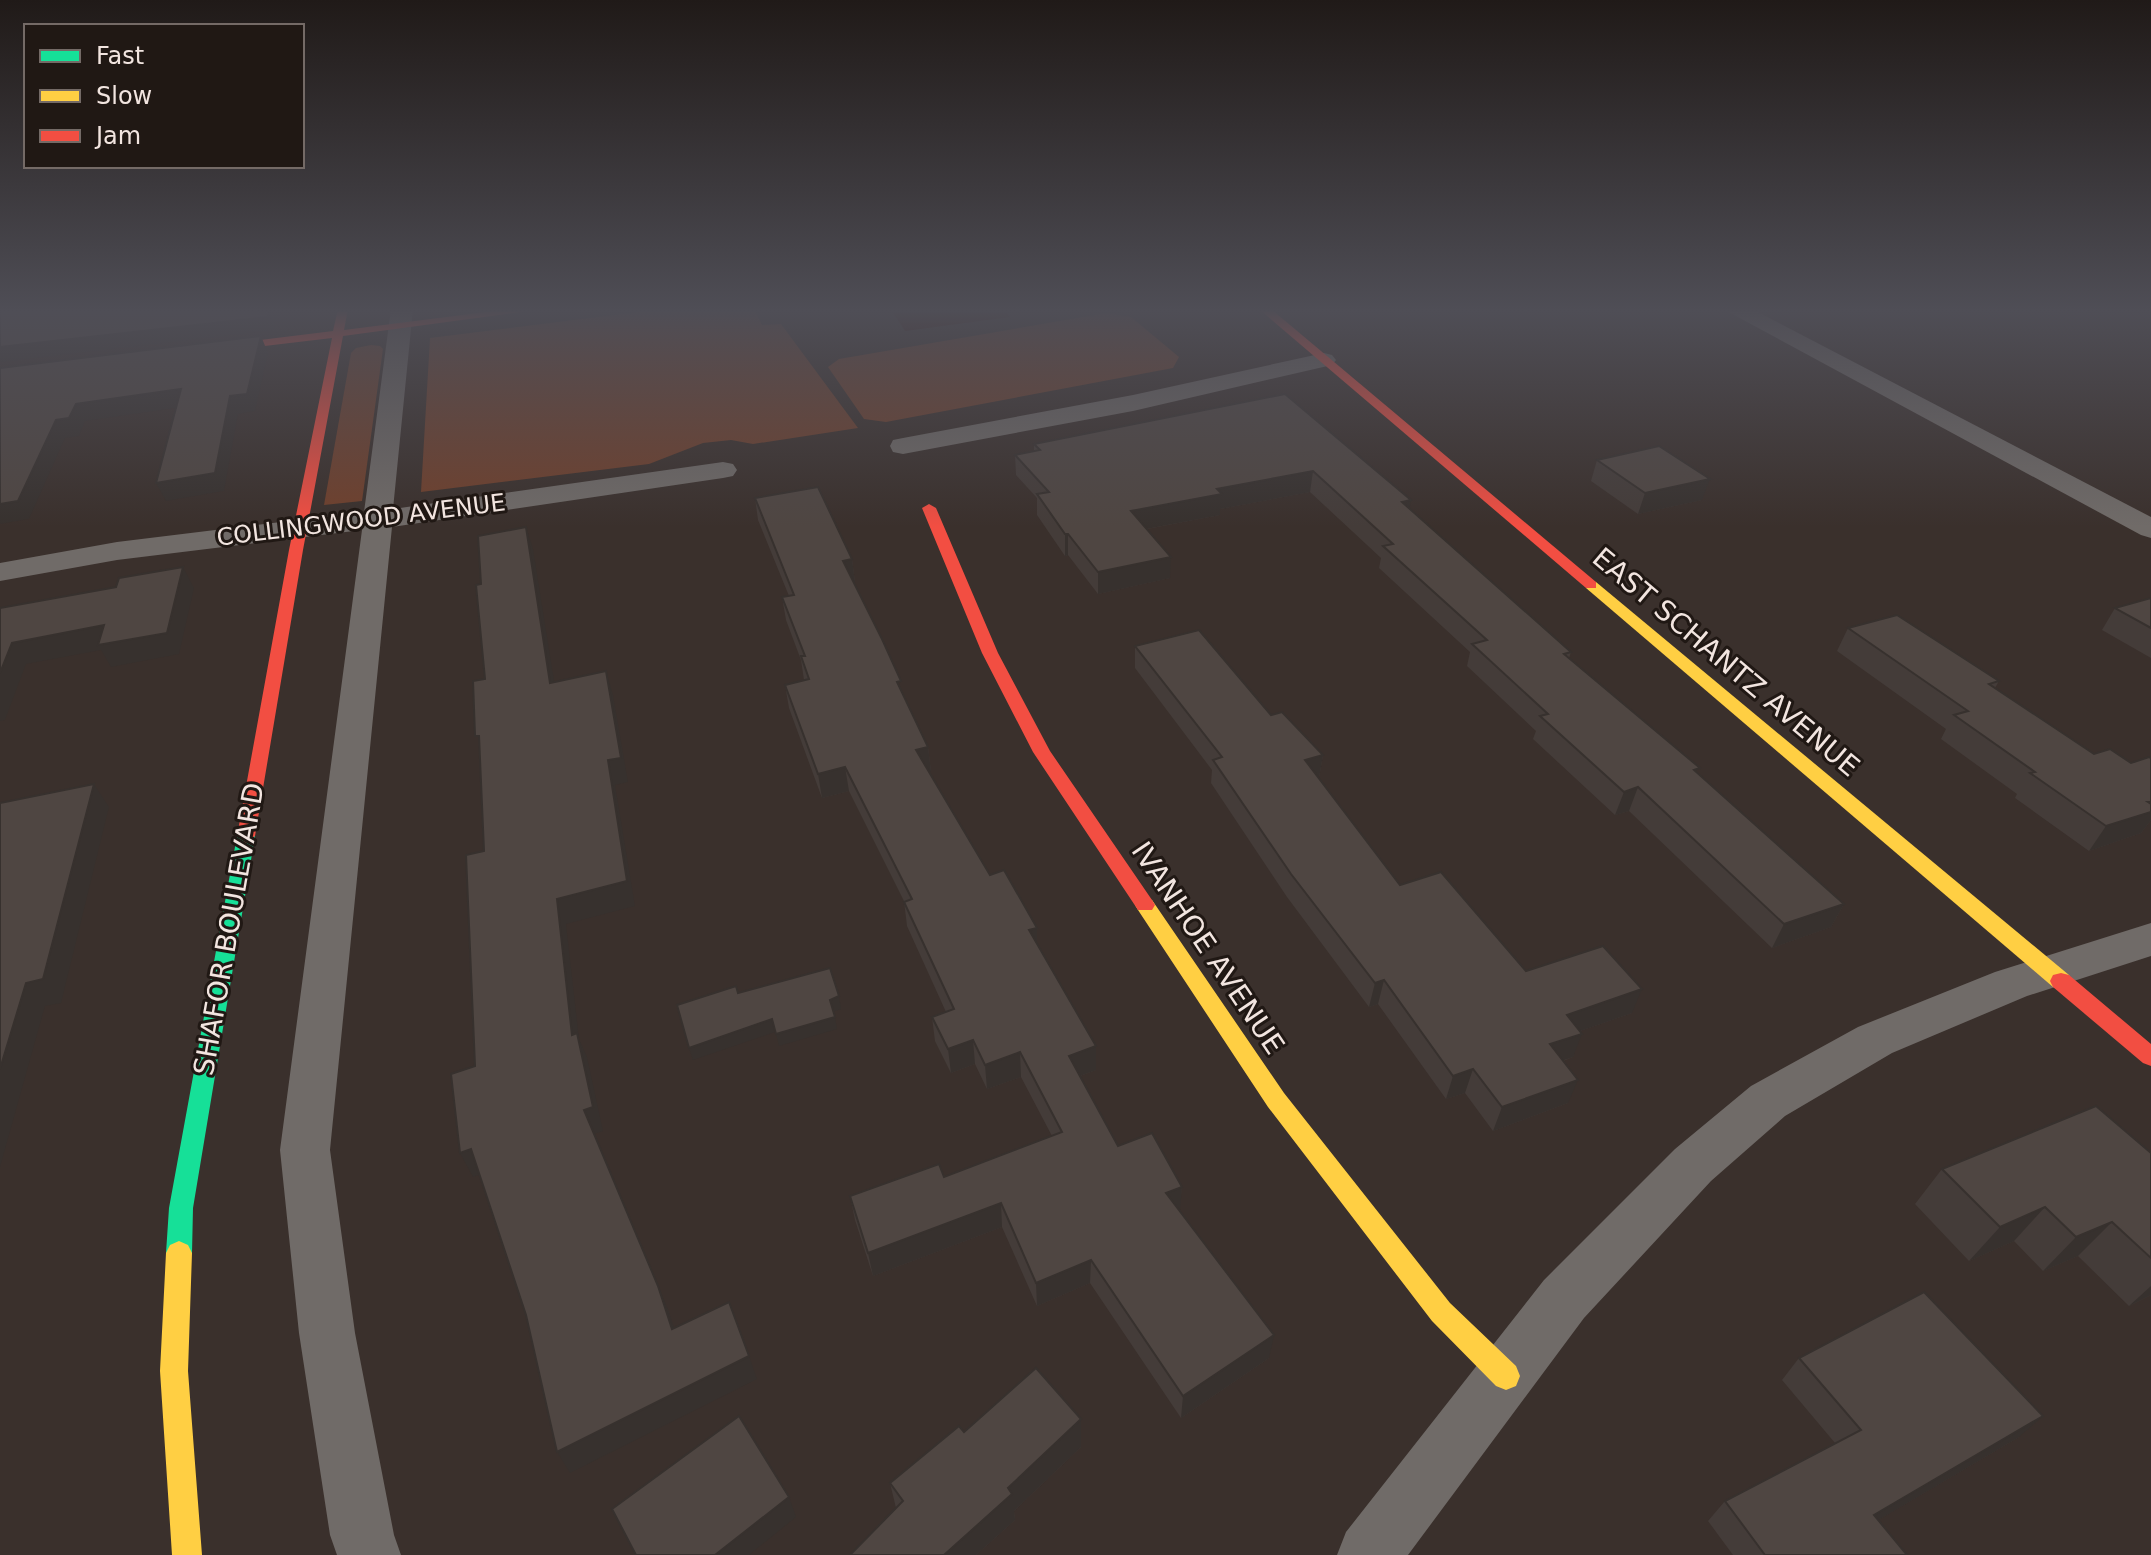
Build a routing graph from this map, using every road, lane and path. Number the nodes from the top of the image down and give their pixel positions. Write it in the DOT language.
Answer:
graph roads {
  1 [pos="328,382"];
  2 [pos="393,382"];
  3 [pos="1228,382"];
  4 [pos="1350,382"];
  5 [pos="1872,382"];
  6 [pos="903,446"];
  7 [pos="723,470"];
  8 [pos="929,508"];
  9 [pos="376,521"];
  10 [pos="302,528"];
  11 [pos="2151,529"];
  12 [pos="0,572"];
  13 [pos="2151,939"];
  14 [pos="2051,973"];
  15 [pos="2151,1057"];
  16 [pos="1506,1376"];
  17 [pos="187,1555"];
  18 [pos="369,1555"];
  19 [pos="1369,1555"];
  1 -- 10 [label="street, SHAFOR BOULEVARD"];
  2 -- 9 [label="street"];
  3 -- 6 [label="street"];
  4 -- 14 [label="street, EAST SCHANTZ AVENUE"];
  5 -- 11 [label="street"];
  7 -- 9 [label="street, COLLINGWOOD AVENUE"];
  8 -- 16 [label="street, IVANHOE AVENUE"];
  9 -- 10 [label="street, COLLINGWOOD AVENUE"];
  9 -- 18 [label="street"];
  10 -- 12 [label="street, COLLINGWOOD AVENUE"];
  10 -- 17 [label="street, SHAFOR BOULEVARD"];
  13 -- 14 [label="street"];
  14 -- 15 [label="street, EAST SCHANTZ AVENUE"];
  14 -- 16 [label="street"];
  16 -- 19 [label="street"];
}
